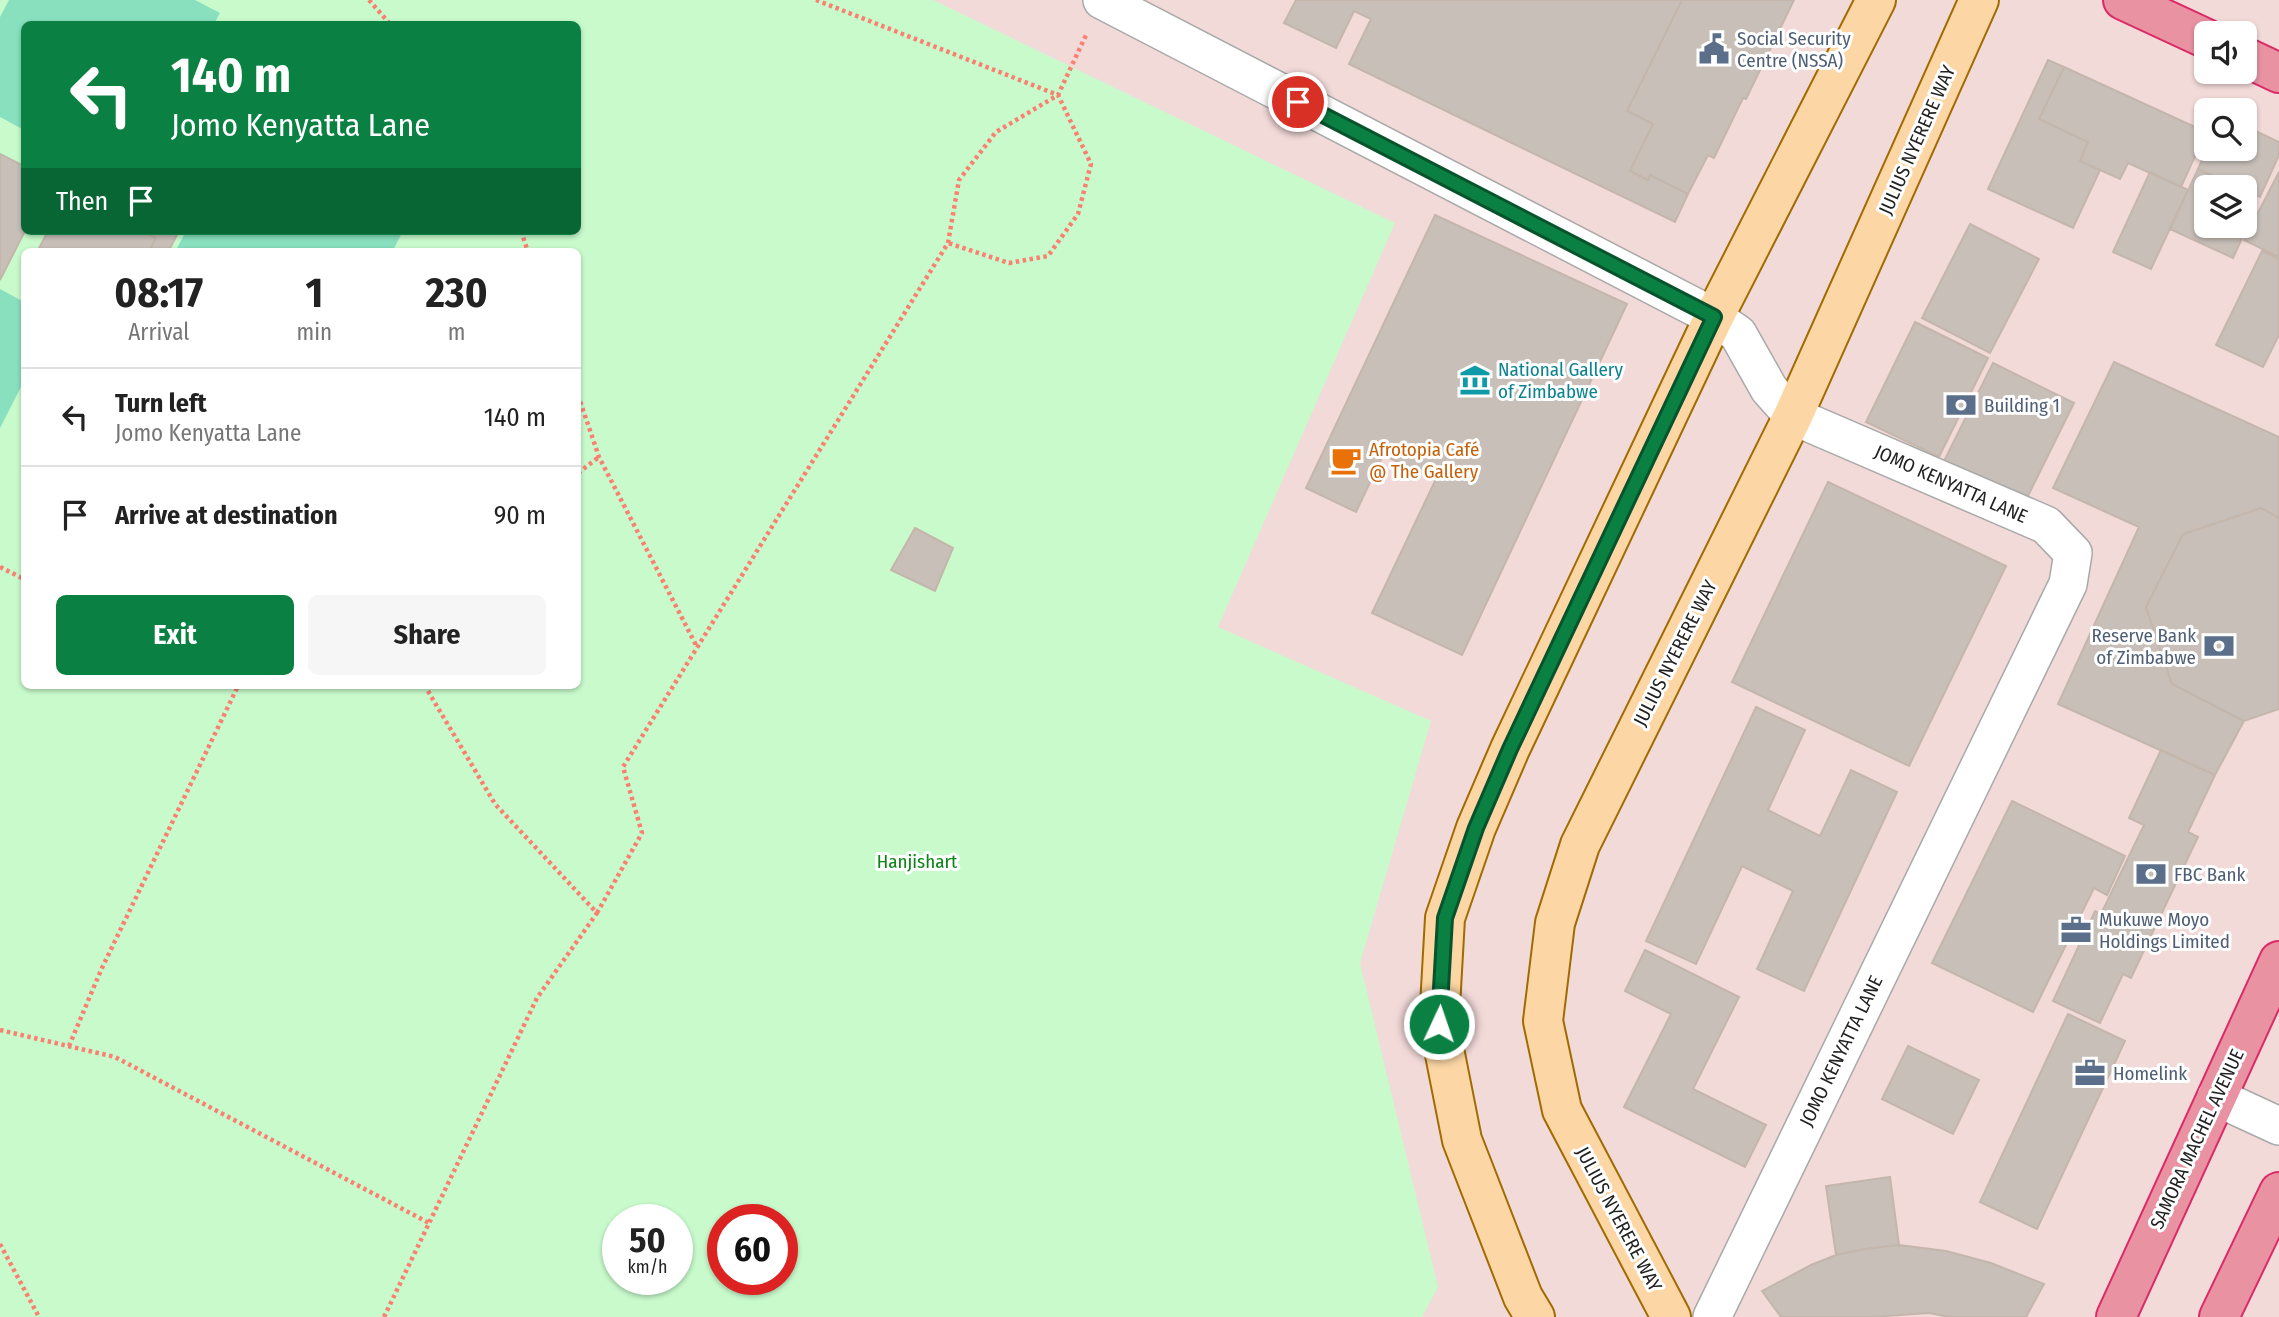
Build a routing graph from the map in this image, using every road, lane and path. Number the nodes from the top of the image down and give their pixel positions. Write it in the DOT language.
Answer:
graph roads {
  1 [pos="369,0"];
  2 [pos="816,0"];
  3 [pos="1103,0"];
  4 [pos="1876,0"];
  5 [pos="1979,0"];
  6 [pos="2123,0"];
  7 [pos="387,21"];
  8 [pos="2194,33"];
  9 [pos="2257,63"];
  10 [pos="2279,73"];
  11 [pos="1058,95"];
  12 [pos="948,243"];
  13 [pos="1714,317"];
  14 [pos="581,404"];
  15 [pos="1793,416"];
  16 [pos="599,457"];
  17 [pos="581,471"];
  18 [pos="0,567"];
  19 [pos="21,578"];
  20 [pos="698,648"];
  21 [pos="236,689"];
  22 [pos="427,689"];
  23 [pos="597,913"];
  24 [pos="2279,961"];
  25 [pos="0,1030"];
  26 [pos="69,1046"];
  27 [pos="2216,1097"];
  28 [pos="2279,1126"];
  29 [pos="2279,1192"];
  30 [pos="429,1223"];
  31 [pos="0,1244"];
  32 [pos="39,1317"];
  33 [pos="384,1317"];
  34 [pos="1535,1317"];
  35 [pos="1671,1317"];
  36 [pos="1712,1317"];
  37 [pos="2116,1317"];
  38 [pos="2219,1317"];
  1 -- 7 [label="path"];
  2 -- 11 [label="path"];
  3 -- 11 [label="path"];
  3 -- 13 [label="street, JOMO KENYATTA LANE"];
  4 -- 13 [label="main road"];
  5 -- 15 [label="main road, JULIUS NYERERE WAY"];
  6 -- 8 [label="highway"];
  9 -- 10 [label="highway"];
  11 -- 12 [label="path"];
  11 -- 12 [label="path"];
  12 -- 20 [label="path"];
  13 -- 15 [label="street, JOMO KENYATTA LANE"];
  13 -- 34 [label="main road"];
  14 -- 16 [label="path"];
  15 -- 35 [label="main road, JULIUS NYERERE WAY"];
  15 -- 36 [label="street, JOMO KENYATTA LANE"];
  16 -- 17 [label="path"];
  16 -- 20 [label="path"];
  18 -- 19 [label="path"];
  20 -- 23 [label="path"];
  21 -- 26 [label="path"];
  22 -- 23 [label="path"];
  23 -- 30 [label="path"];
  24 -- 27 [label="highway, SAMORA MACHEL AVENUE"];
  25 -- 26 [label="path"];
  26 -- 30 [label="path"];
  27 -- 28 [label="street"];
  27 -- 37 [label="highway, SAMORA MACHEL AVENUE"];
  29 -- 38 [label="highway"];
  30 -- 33 [label="path"];
  31 -- 32 [label="path"];
}
